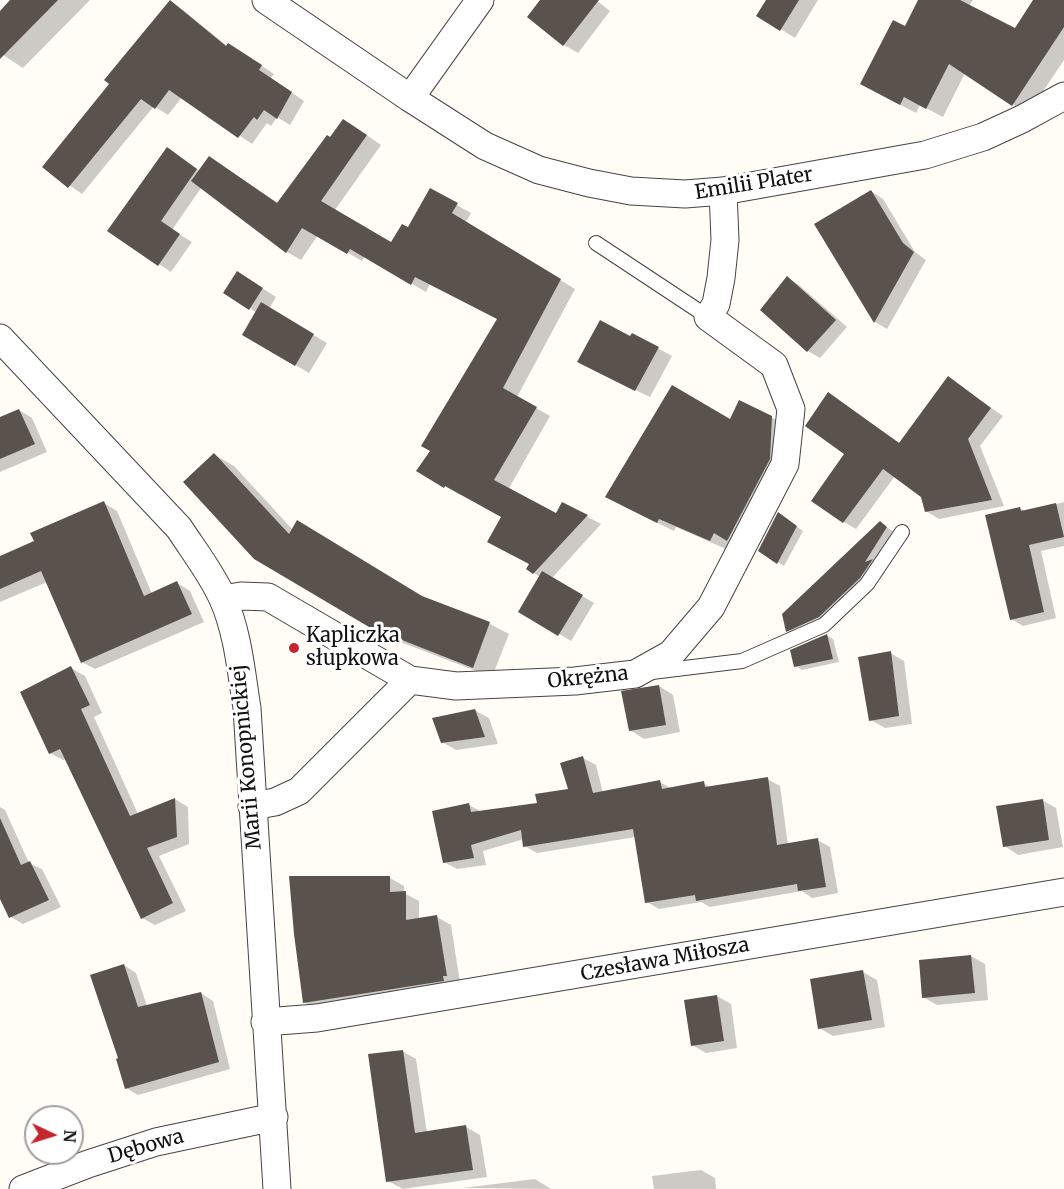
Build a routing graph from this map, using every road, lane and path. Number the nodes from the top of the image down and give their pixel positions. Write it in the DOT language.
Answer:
graph roads {
  1 [pos="266,0"];
  2 [pos="480,0"];
  3 [pos="1064,96"];
  4 [pos="410,98"];
  5 [pos="723,191"];
  6 [pos="596,243"];
  7 [pos="708,317"];
  8 [pos="0,338"];
  9 [pos="902,532"];
  10 [pos="223,599"];
  11 [pos="635,674"];
  12 [pos="410,680"];
  13 [pos="252,806"];
  14 [pos="1064,892"];
  15 [pos="266,1022"];
  16 [pos="274,1117"];
  17 [pos="23,1189"];
  18 [pos="277,1189"];
  1 -- 4 [label="street, Emilii Plater"];
  2 -- 4 [label="street"];
  3 -- 5 [label="street, Emilii Plater"];
  4 -- 5 [label="street, Emilii Plater"];
  5 -- 7 [label="street"];
  6 -- 7 [label="lane, Okrężna"];
  7 -- 11 [label="street, Okrężna"];
  8 -- 10 [label="street, Marii Konopnickiej"];
  9 -- 11 [label="lane"];
  10 -- 12 [label="street, Okrężna"];
  10 -- 13 [label="street, Marii Konopnickiej"];
  11 -- 12 [label="street, Okrężna"];
  12 -- 13 [label="street"];
  13 -- 15 [label="street, Marii Konopnickiej"];
  14 -- 15 [label="street, Czesława Miłosza"];
  15 -- 16 [label="street, Marii Konopnickiej"];
  16 -- 17 [label="street, Dębowa"];
  16 -- 18 [label="street, Marii Konopnickiej"];
}
